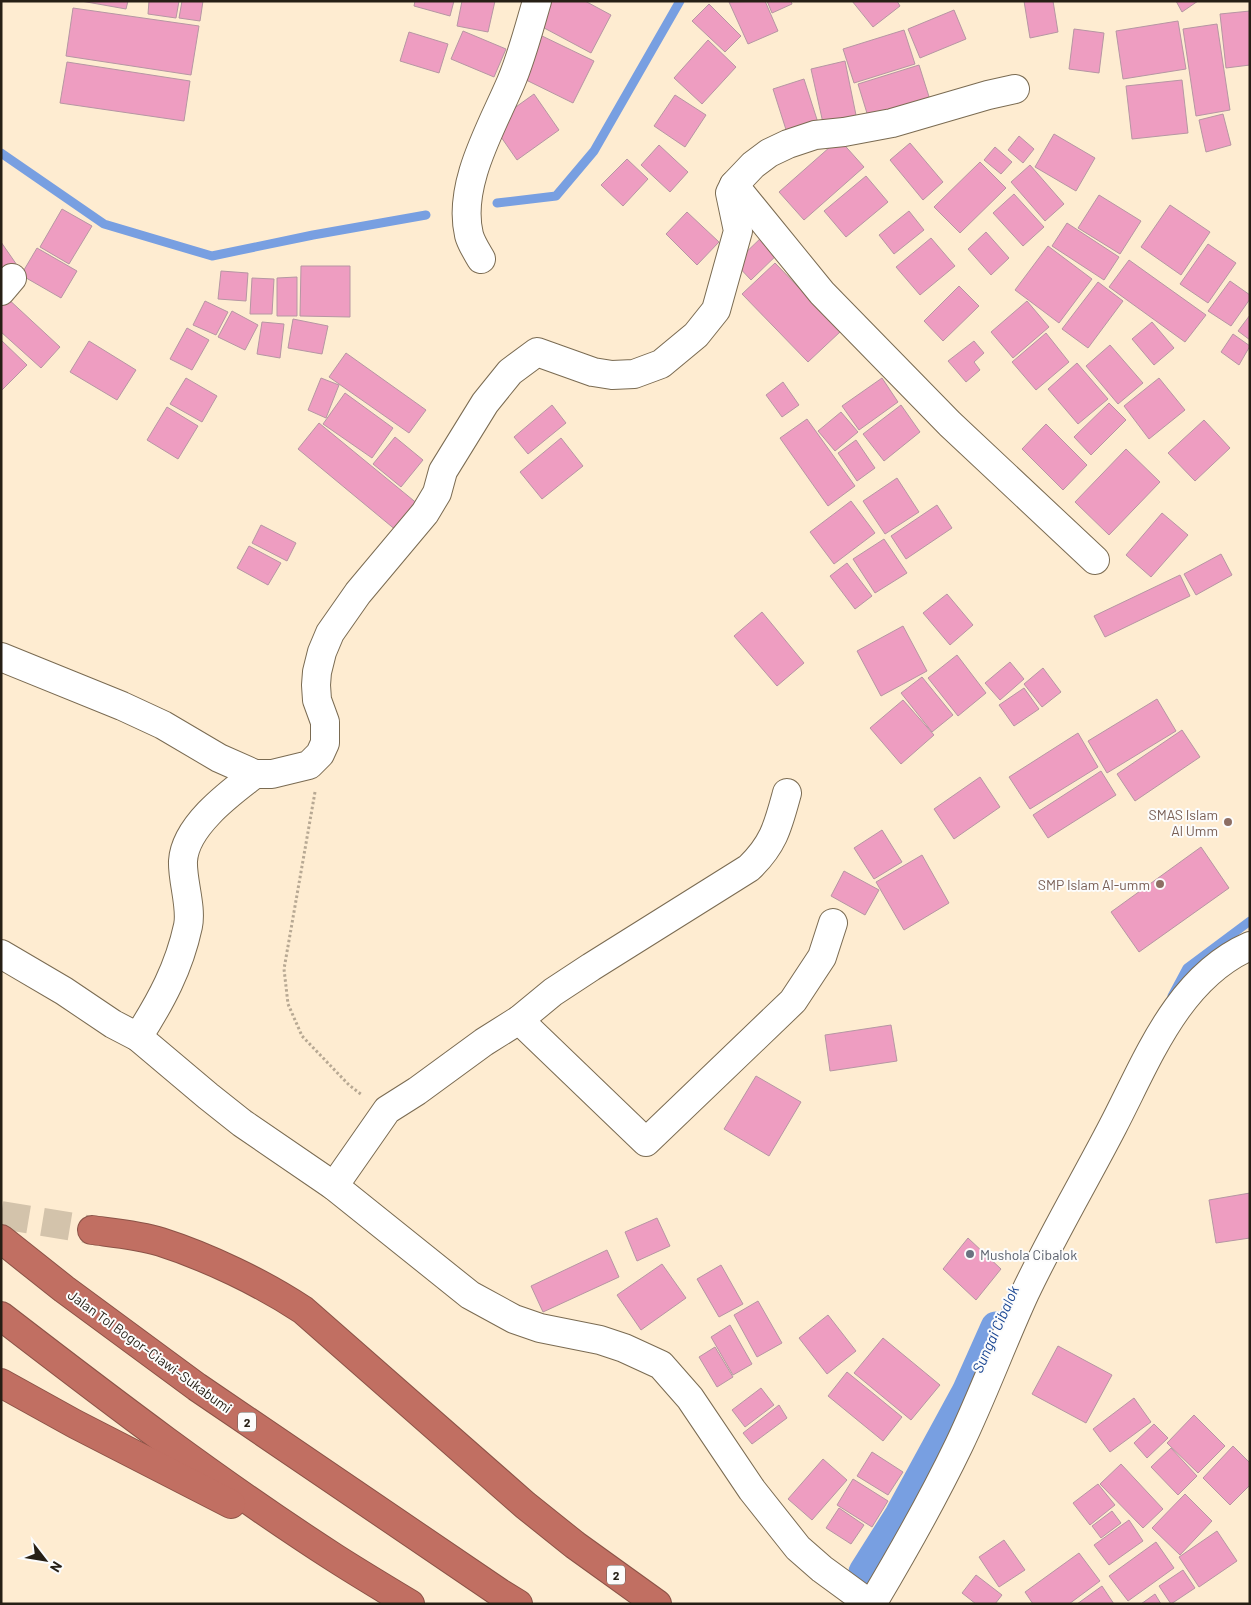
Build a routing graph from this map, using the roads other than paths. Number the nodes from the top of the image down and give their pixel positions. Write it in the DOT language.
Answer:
graph roads {
  1 [pos="537,1"];
  2 [pos="1015,89"];
  3 [pos="734,185"];
  4 [pos="481,259"];
  5 [pos="1095,560"];
  6 [pos="1,657"];
  7 [pos="255,774"];
  8 [pos="787,793"];
  9 [pos="833,922"];
  10 [pos="1250,946"];
  11 [pos="1,954"];
  12 [pos="519,1020"];
  13 [pos="138,1037"];
  14 [pos="334,1186"];
  15 [pos="92,1230"];
  16 [pos="1,1239"];
  17 [pos="1,1316"];
  18 [pos="1,1383"];
  19 [pos="335,1558"];
  20 [pos="509,1598"];
  21 [pos="867,1601"];
  22 [pos="410,1604"];
  23 [pos="657,1604"];
  1 -- 4 [label="street"];
  2 -- 3 [label="street"];
  3 -- 5 [label="street"];
  3 -- 7 [label="street"];
  6 -- 7 [label="street"];
  7 -- 13 [label="street"];
  8 -- 12 [label="street"];
  9 -- 12 [label="street"];
  10 -- 21 [label="street"];
  11 -- 13 [label="street"];
  12 -- 14 [label="street"];
  13 -- 14 [label="street"];
  14 -- 21 [label="street"];
  15 -- 23 [label="highway, 2"];
  16 -- 20 [label="highway, Jalan Tol Bogor–Ciawi–Sukabumi / 2"];
  17 -- 19 [label="highway"];
  18 -- 19 [label="highway"];
  19 -- 22 [label="highway"];
}
